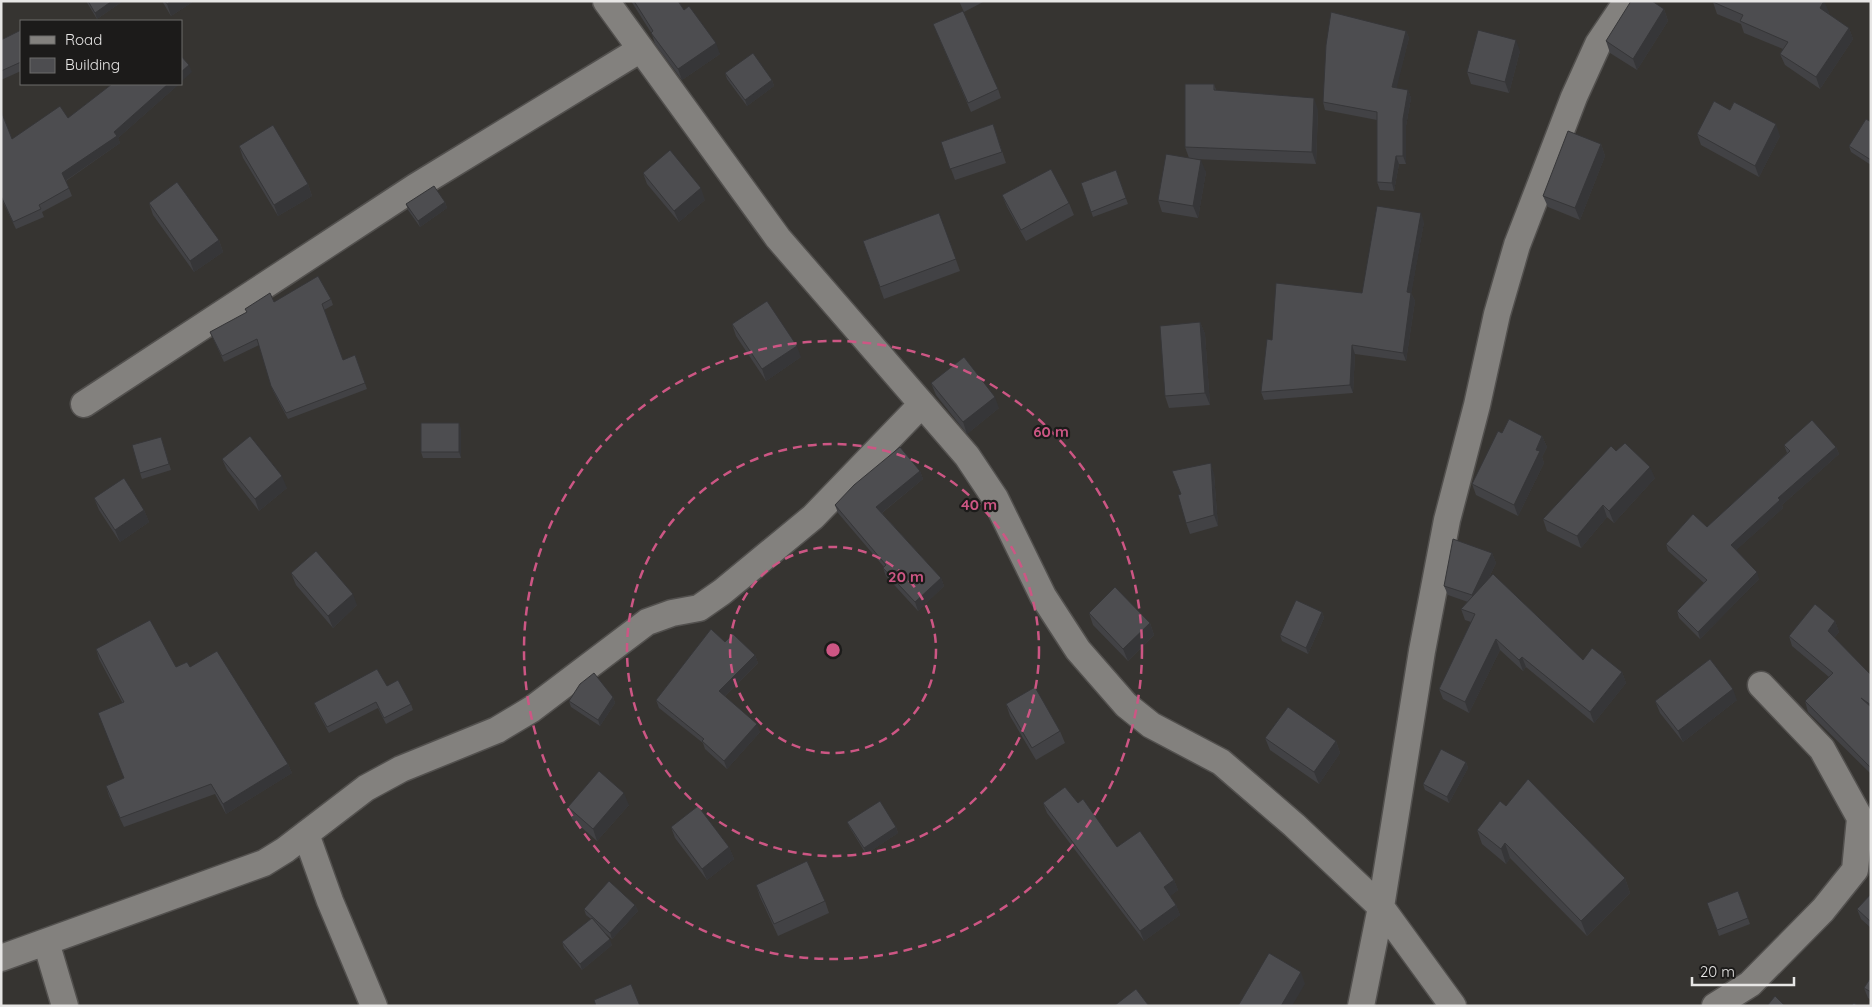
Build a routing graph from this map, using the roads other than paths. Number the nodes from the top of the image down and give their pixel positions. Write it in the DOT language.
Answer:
graph roads {
  1 [pos="606,1"];
  2 [pos="1627,1"];
  3 [pos="641,49"];
  4 [pos="84,404"];
  5 [pos="922,404"];
  6 [pos="1761,685"];
  7 [pos="306,834"];
  8 [pos="1381,908"];
  9 [pos="46,942"];
  10 [pos="1,958"];
  11 [pos="66,1006"];
  12 [pos="374,1006"];
  13 [pos="1361,1006"];
  14 [pos="1453,1006"];
  15 [pos="1716,1006"];
  1 -- 3 [label="street"];
  2 -- 8 [label="street"];
  3 -- 4 [label="street"];
  3 -- 5 [label="street"];
  5 -- 7 [label="street"];
  5 -- 8 [label="street"];
  6 -- 15 [label="street"];
  7 -- 9 [label="street"];
  7 -- 12 [label="street"];
  8 -- 13 [label="street"];
  8 -- 14 [label="street"];
  9 -- 10 [label="street"];
  9 -- 11 [label="street"];
}
